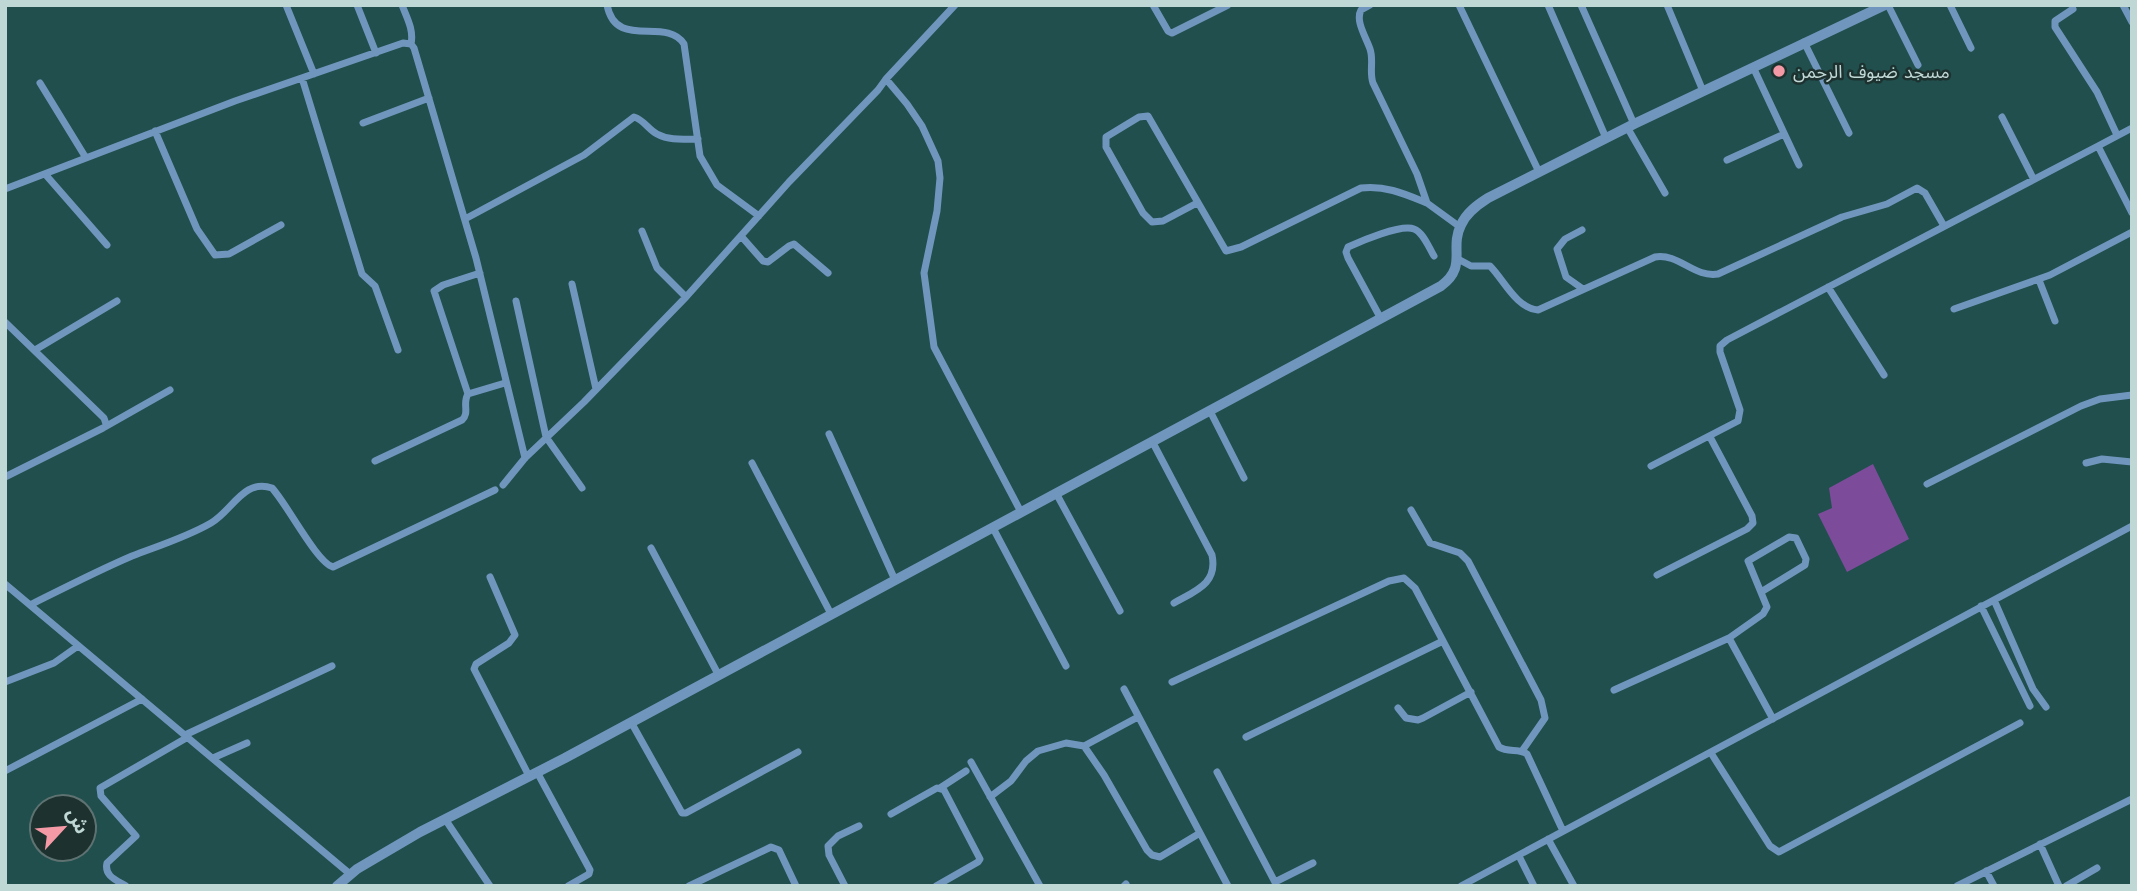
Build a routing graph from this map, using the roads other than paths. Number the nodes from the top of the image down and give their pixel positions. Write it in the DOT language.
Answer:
graph roads {
  1 [pos="286,5"];
  2 [pos="357,5"];
  3 [pos="401,5"];
  4 [pos="607,5"];
  5 [pos="956,5"];
  6 [pos="1153,5"];
  7 [pos="1228,5"];
  8 [pos="1370,5"];
  9 [pos="1460,5"];
  10 [pos="1548,5"];
  11 [pos="1581,5"];
  12 [pos="1667,5"];
  13 [pos="1886,5"];
  14 [pos="1950,5"];
  15 [pos="2123,5"];
  16 [pos="2073,9"];
  17 [pos="2132,22"];
  18 [pos="1804,42"];
  19 [pos="411,44"];
  20 [pos="1971,48"];
  21 [pos="376,52"];
  22 [pos="1918,65"];
  23 [pos="1754,67"];
  24 [pos="314,74"];
  25 [pos="302,78"];
  26 [pos="886,79"];
  27 [pos="40,83"];
  28 [pos="1703,91"];
  29 [pos="429,98"];
  30 [pos="2002,117"];
  31 [pos="363,123"];
  32 [pos="1631,125"];
  33 [pos="2132,128"];
  34 [pos="155,131"];
  35 [pos="1850,133"];
  36 [pos="1784,134"];
  37 [pos="2117,135"];
  38 [pos="1606,138"];
  39 [pos="698,139"];
  40 [pos="2098,146"];
  41 [pos="86,158"];
  42 [pos="1727,160"];
  43 [pos="1798,165"];
  44 [pos="1539,172"];
  45 [pos="45,174"];
  46 [pos="2033,178"];
  47 [pos="5,189"];
  48 [pos="1665,193"];
  49 [pos="1198,203"];
  50 [pos="1427,203"];
  51 [pos="2132,213"];
  52 [pos="759,216"];
  53 [pos="465,219"];
  54 [pos="281,225"];
  55 [pos="1944,226"];
  56 [pos="1460,227"];
  57 [pos="1583,230"];
  58 [pos="642,231"];
  59 [pos="2132,232"];
  60 [pos="741,236"];
  61 [pos="107,245"];
  62 [pos="1434,256"];
  63 [pos="1458,259"];
  64 [pos="480,273"];
  65 [pos="828,273"];
  66 [pos="2039,280"];
  67 [pos="572,284"];
  68 [pos="1828,287"];
  69 [pos="1583,289"];
  70 [pos="686,297"];
  71 [pos="117,300"];
  72 [pos="516,301"];
  73 [pos="1954,309"];
  74 [pos="1380,317"];
  75 [pos="2055,321"];
  76 [pos="5,322"];
  77 [pos="35,350"];
  78 [pos="398,350"];
  79 [pos="1884,375"];
  80 [pos="505,383"];
  81 [pos="170,390"];
  82 [pos="596,390"];
  83 [pos="468,394"];
  84 [pos="2132,395"];
  85 [pos="1210,411"];
  86 [pos="106,424"];
  87 [pos="829,434"];
  88 [pos="547,437"];
  89 [pos="1710,437"];
  90 [pos="1152,441"];
  91 [pos="525,458"];
  92 [pos="376,461"];
  93 [pos="2132,462"];
  94 [pos="752,463"];
  95 [pos="2087,463"];
  96 [pos="1651,466"];
  97 [pos="5,477"];
  98 [pos="1244,478"];
  99 [pos="1927,484"];
  100 [pos="503,485"];
  101 [pos="582,488"];
  102 [pos="495,490"];
  103 [pos="1056,493"];
  104 [pos="1410,510"];
  105 [pos="1021,512"];
  106 [pos="2132,526"];
  107 [pos="993,528"];
  108 [pos="651,548"];
  109 [pos="1657,575"];
  110 [pos="490,577"];
  111 [pos="895,580"];
  112 [pos="5,584"];
  113 [pos="1761,592"];
  114 [pos="9,593"];
  115 [pos="1994,600"];
  116 [pos="1174,603"];
  117 [pos="30,605"];
  118 [pos="1981,606"];
  119 [pos="1120,611"];
  120 [pos="831,614"];
  121 [pos="1730,638"];
  122 [pos="1443,641"];
  123 [pos="78,646"];
  124 [pos="331,666"];
  125 [pos="1066,666"];
  126 [pos="718,674"];
  127 [pos="5,682"];
  128 [pos="1172,682"];
  129 [pos="1124,688"];
  130 [pos="1614,690"];
  131 [pos="1471,692"];
  132 [pos="142,699"];
  133 [pos="2030,706"];
  134 [pos="2046,707"];
  135 [pos="1398,708"];
  136 [pos="1138,716"];
  137 [pos="1773,719"];
  138 [pos="631,722"];
  139 [pos="2020,723"];
  140 [pos="186,736"];
  141 [pos="1246,737"];
  142 [pos="247,743"];
  143 [pos="1084,746"];
  144 [pos="798,751"];
  145 [pos="1522,751"];
  146 [pos="1711,753"];
  147 [pos="213,758"];
  148 [pos="971,762"];
  149 [pos="5,771"];
  150 [pos="966,771"];
  151 [pos="1217,772"];
  152 [pos="533,774"];
  153 [pos="940,788"];
  154 [pos="990,797"];
  155 [pos="2132,799"];
  156 [pos="891,814"];
  157 [pos="445,819"];
  158 [pos="859,826"];
  159 [pos="1563,831"];
  160 [pos="1200,834"];
  161 [pos="1548,839"];
  162 [pos="2040,844"];
  163 [pos="1519,856"];
  164 [pos="1312,863"];
  165 [pos="2097,868"];
  166 [pos="1986,871"];
  167 [pos="350,874"];
  168 [pos="1276,884"];
  169 [pos="1467,884"];
  170 [pos="126,886"];
  171 [pos="337,886"];
  172 [pos="490,886"];
  173 [pos="568,886"];
  174 [pos="689,886"];
  175 [pos="796,886"];
  176 [pos="845,886"];
  177 [pos="936,886"];
  178 [pos="1040,886"];
  179 [pos="1228,886"];
  180 [pos="1534,886"];
  181 [pos="1574,886"];
  182 [pos="1957,886"];
  183 [pos="1994,886"];
  184 [pos="2059,886"];
  185 [pos="2066,886"];
  1 -- 24 [label="street"];
  2 -- 21 [label="street"];
  3 -- 19 [label="street"];
  4 -- 39 [label="street"];
  5 -- 26 [label="street"];
  6 -- 7 [label="street"];
  8 -- 50 [label="street"];
  9 -- 44 [label="street"];
  10 -- 38 [label="street"];
  11 -- 32 [label="street"];
  12 -- 28 [label="street"];
  13 -- 18 [label="street"];
  13 -- 22 [label="street"];
  14 -- 20 [label="street"];
  15 -- 17 [label="street"];
  16 -- 37 [label="street"];
  18 -- 23 [label="street"];
  18 -- 35 [label="street"];
  19 -- 21 [label="street"];
  19 -- 29 [label="street"];
  21 -- 24 [label="street"];
  23 -- 28 [label="street"];
  23 -- 36 [label="street"];
  24 -- 25 [label="street"];
  25 -- 34 [label="street"];
  25 -- 78 [label="street"];
  26 -- 52 [label="street"];
  26 -- 105 [label="street"];
  27 -- 41 [label="street"];
  28 -- 32 [label="street"];
  29 -- 31 [label="street"];
  29 -- 53 [label="street"];
  30 -- 46 [label="street"];
  32 -- 38 [label="street"];
  32 -- 48 [label="street"];
  33 -- 37 [label="street"];
  34 -- 41 [label="street"];
  34 -- 54 [label="street"];
  36 -- 42 [label="street"];
  36 -- 43 [label="street"];
  37 -- 40 [label="street"];
  38 -- 44 [label="street"];
  39 -- 52 [label="street"];
  39 -- 53 [label="street"];
  40 -- 46 [label="street"];
  40 -- 51 [label="street"];
  41 -- 45 [label="street"];
  44 -- 56 [label="street"];
  45 -- 47 [label="street"];
  45 -- 61 [label="street"];
  46 -- 55 [label="street"];
  49 -- 49 [label="street"];
  49 -- 50 [label="street"];
  50 -- 56 [label="street"];
  52 -- 60 [label="street"];
  53 -- 64 [label="street"];
  55 -- 68 [label="street"];
  55 -- 69 [label="street"];
  56 -- 63 [label="street"];
  57 -- 69 [label="street"];
  58 -- 70 [label="street"];
  59 -- 66 [label="street"];
  60 -- 65 [label="street"];
  60 -- 70 [label="street"];
  62 -- 74 [label="street"];
  63 -- 69 [label="street"];
  63 -- 74 [label="street"];
  64 -- 80 [label="street"];
  64 -- 83 [label="street"];
  66 -- 73 [label="street"];
  66 -- 75 [label="street"];
  67 -- 82 [label="street"];
  68 -- 79 [label="street"];
  68 -- 89 [label="street"];
  70 -- 82 [label="street"];
  71 -- 77 [label="street"];
  72 -- 88 [label="street"];
  74 -- 85 [label="street"];
  76 -- 77 [label="street"];
  77 -- 86 [label="street"];
  80 -- 83 [label="street"];
  80 -- 91 [label="street"];
  81 -- 86 [label="street"];
  82 -- 88 [label="street"];
  83 -- 92 [label="street"];
  84 -- 99 [label="street"];
  85 -- 90 [label="street"];
  85 -- 98 [label="street"];
  86 -- 97 [label="street"];
  87 -- 111 [label="street"];
  88 -- 91 [label="street"];
  88 -- 101 [label="street"];
  89 -- 96 [label="street"];
  89 -- 109 [label="street"];
  90 -- 103 [label="street"];
  90 -- 116 [label="street"];
  91 -- 100 [label="street"];
  93 -- 95 [label="street"];
  94 -- 120 [label="street"];
  102 -- 117 [label="street"];
  103 -- 105 [label="street"];
  103 -- 119 [label="street"];
  104 -- 145 [label="street"];
  105 -- 107 [label="street"];
  106 -- 115 [label="street"];
  107 -- 111 [label="street"];
  107 -- 125 [label="street"];
  108 -- 126 [label="street"];
  110 -- 152 [label="street"];
  111 -- 120 [label="street"];
  112 -- 114 [label="street"];
  113 -- 113 [label="street"];
  113 -- 121 [label="street"];
  114 -- 117 [label="street"];
  115 -- 118 [label="street"];
  115 -- 134 [label="street"];
  117 -- 123 [label="street"];
  118 -- 133 [label="street"];
  118 -- 137 [label="street"];
  120 -- 126 [label="street"];
  121 -- 130 [label="street"];
  121 -- 137 [label="street"];
  122 -- 128 [label="street"];
  122 -- 131 [label="street"];
  122 -- 141 [label="street"];
  123 -- 127 [label="street"];
  123 -- 132 [label="street"];
  124 -- 140 [label="street"];
  126 -- 138 [label="street"];
  129 -- 136 [label="street"];
  131 -- 135 [label="street"];
  131 -- 145 [label="street"];
  132 -- 140 [label="street"];
  132 -- 149 [label="street"];
  136 -- 143 [label="street"];
  136 -- 160 [label="street"];
  137 -- 146 [label="street"];
  138 -- 144 [label="street"];
  138 -- 152 [label="street"];
  139 -- 146 [label="street"];
  140 -- 147 [label="street"];
  140 -- 170 [label="street"];
  142 -- 147 [label="street"];
  143 -- 154 [label="street"];
  143 -- 160 [label="street"];
  145 -- 159 [label="street"];
  146 -- 159 [label="street"];
  147 -- 167 [label="street"];
  148 -- 154 [label="street"];
  150 -- 153 [label="street"];
  151 -- 168 [label="street"];
  152 -- 157 [label="street"];
  152 -- 173 [label="street"];
  153 -- 156 [label="street"];
  153 -- 177 [label="street"];
  154 -- 178 [label="street"];
  155 -- 162 [label="street"];
  157 -- 167 [label="street"];
  157 -- 172 [label="street"];
  158 -- 176 [label="street"];
  159 -- 161 [label="street"];
  160 -- 179 [label="street"];
  161 -- 163 [label="street"];
  161 -- 181 [label="street"];
  162 -- 166 [label="street"];
  162 -- 184 [label="street"];
  163 -- 169 [label="street"];
  163 -- 180 [label="street"];
  164 -- 168 [label="street"];
  165 -- 185 [label="street"];
  166 -- 182 [label="street"];
  166 -- 183 [label="street"];
  167 -- 171 [label="street"];
  174 -- 175 [label="street"];
}
